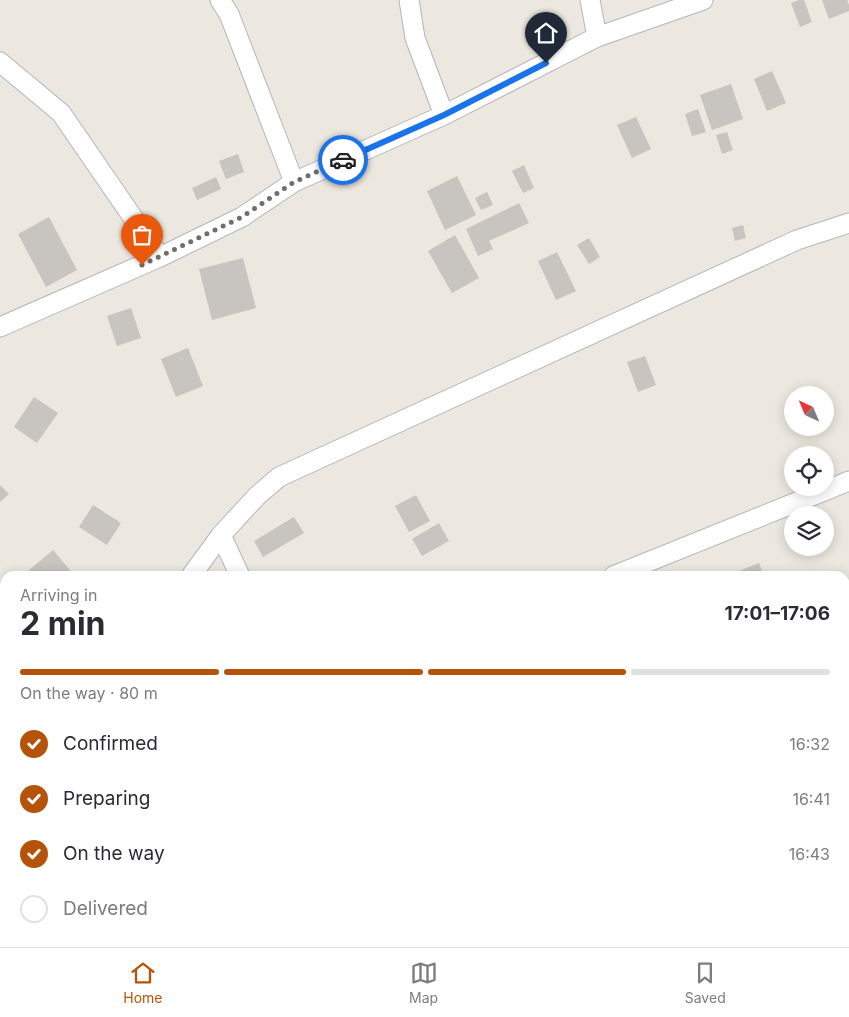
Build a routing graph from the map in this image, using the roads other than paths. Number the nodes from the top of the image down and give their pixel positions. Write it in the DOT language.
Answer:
graph roads {
  1 [pos="220,0"];
  2 [pos="409,0"];
  3 [pos="590,0"];
  4 [pos="703,0"];
  5 [pos="597,37"];
  6 [pos="0,62"];
  7 [pos="444,115"];
  8 [pos="294,182"];
  9 [pos="849,223"];
  10 [pos="160,257"];
  11 [pos="0,328"];
  12 [pos="849,481"];
  13 [pos="221,536"];
  14 [pos="194,571"];
  15 [pos="238,571"];
  16 [pos="625,571"];
  1 -- 8 [label="street"];
  2 -- 7 [label="street"];
  3 -- 5 [label="street"];
  4 -- 5 [label="street"];
  5 -- 7 [label="street"];
  6 -- 10 [label="street"];
  7 -- 8 [label="street"];
  8 -- 10 [label="street"];
  9 -- 13 [label="street"];
  10 -- 11 [label="street"];
  12 -- 16 [label="street"];
  13 -- 14 [label="street"];
  13 -- 15 [label="street"];
}
